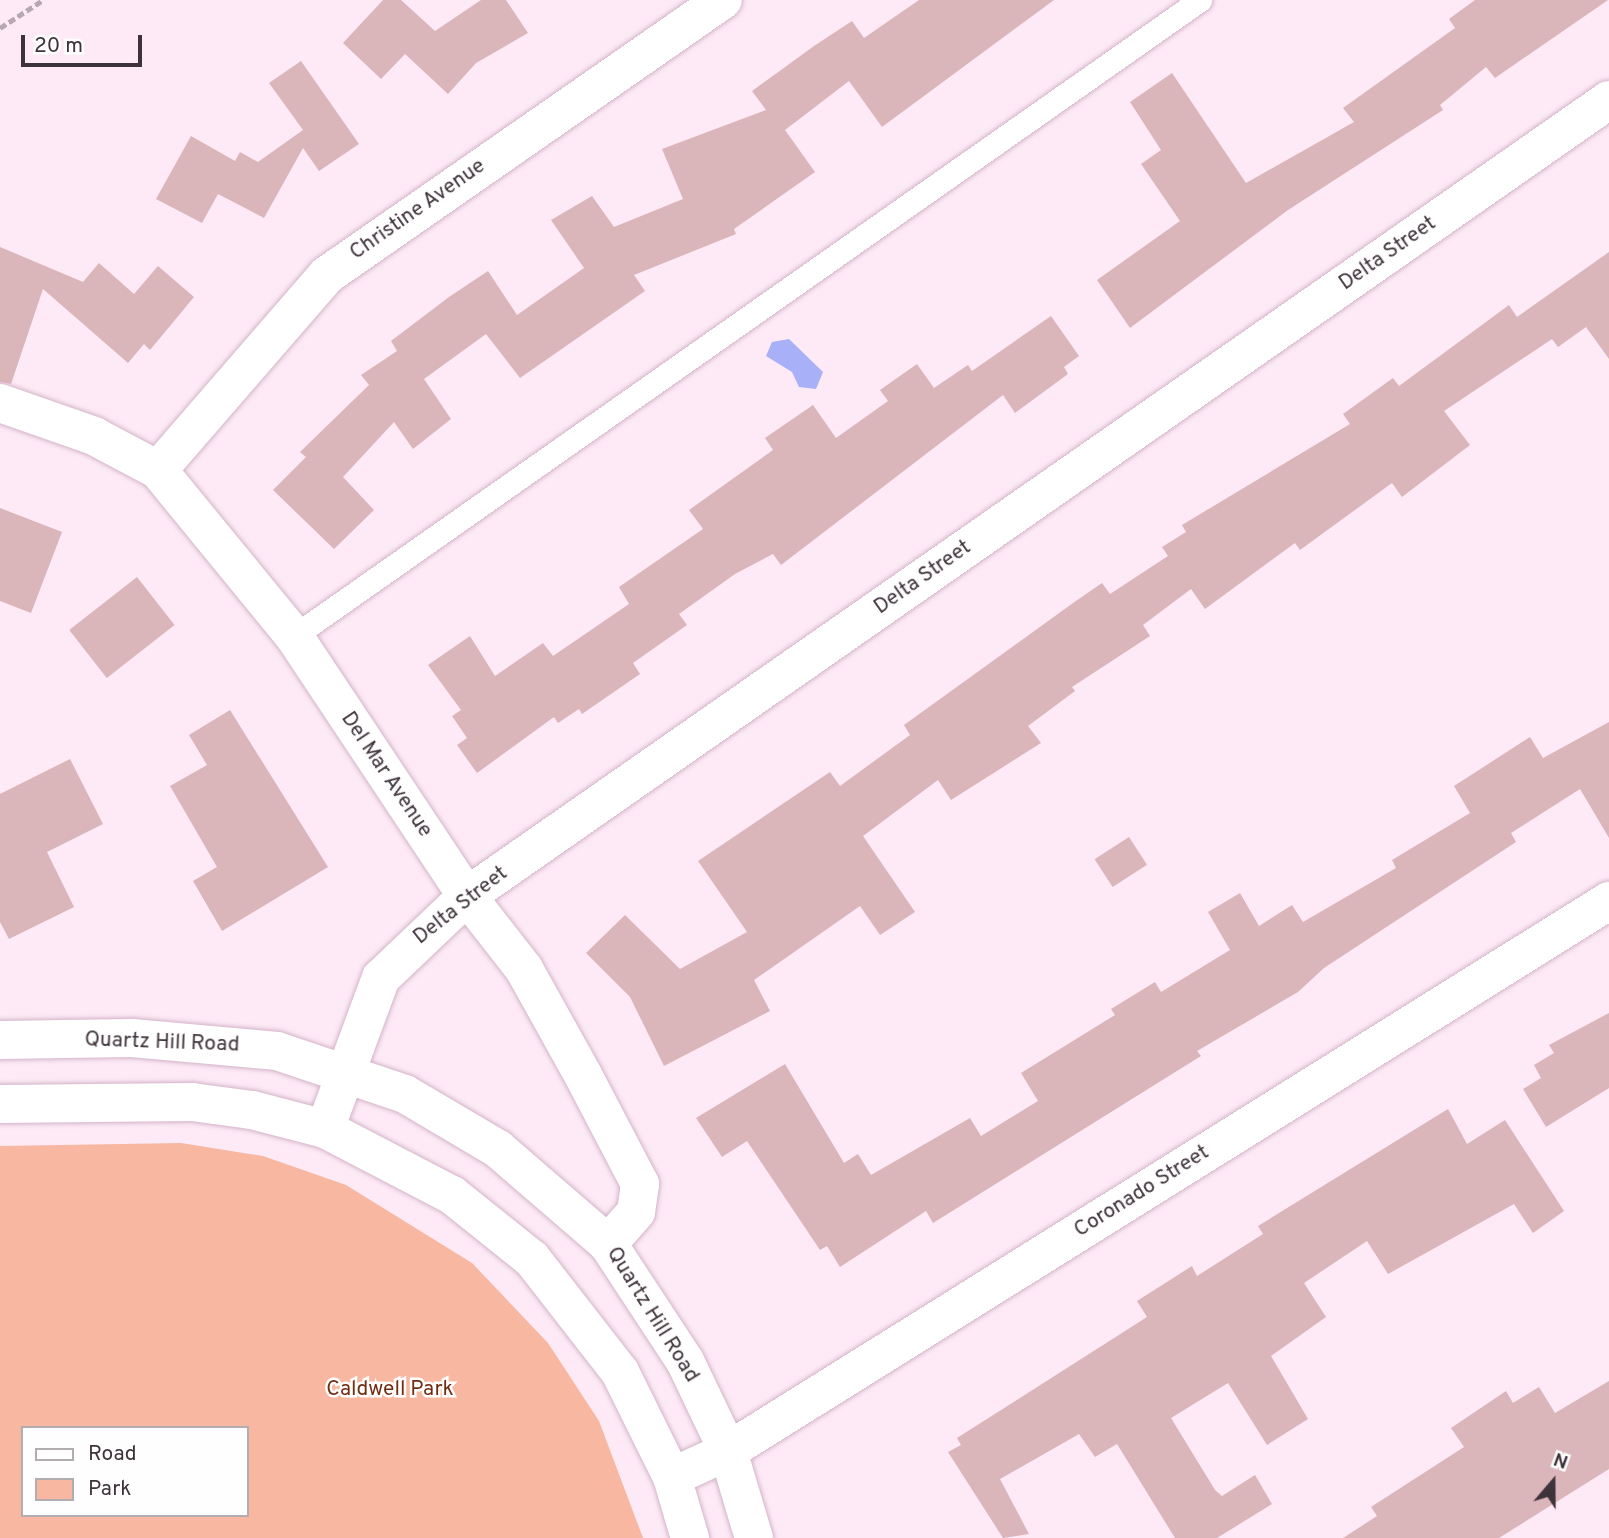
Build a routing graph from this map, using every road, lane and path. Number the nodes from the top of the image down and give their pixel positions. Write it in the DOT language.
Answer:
graph roads {
  1 [pos="43,0"];
  2 [pos="723,0"];
  3 [pos="1200,0"];
  4 [pos="0,28"];
  5 [pos="1609,100"];
  6 [pos="0,403"];
  7 [pos="158,470"];
  8 [pos="294,636"];
  9 [pos="467,896"];
  10 [pos="1609,901"];
  11 [pos="0,1040"];
  12 [pos="345,1070"];
  13 [pos="0,1104"];
  14 [pos="325,1129"];
  15 [pos="608,1244"];
  16 [pos="728,1451"];
  17 [pos="672,1477"];
  18 [pos="690,1538"];
  19 [pos="754,1538"];
  1 -- 4 [label="path"];
  2 -- 7 [label="street, Christine Avenue"];
  3 -- 8 [label="lane"];
  5 -- 9 [label="street, Delta Street"];
  6 -- 7 [label="street, Del Mar Avenue"];
  7 -- 8 [label="street, Del Mar Avenue"];
  8 -- 9 [label="street, Del Mar Avenue"];
  9 -- 12 [label="street, Delta Street"];
  9 -- 15 [label="street, Del Mar Avenue"];
  10 -- 16 [label="street, Coronado Street"];
  11 -- 12 [label="street, Quartz Hill Road"];
  12 -- 14 [label="street, Delta Street"];
  12 -- 15 [label="street, Quartz Hill Road"];
  13 -- 14 [label="street"];
  14 -- 17 [label="street"];
  15 -- 16 [label="street, Quartz Hill Road"];
  16 -- 17 [label="street, Coronado Street"];
  16 -- 19 [label="street, Quartz Hill Road"];
  17 -- 18 [label="street"];
}
